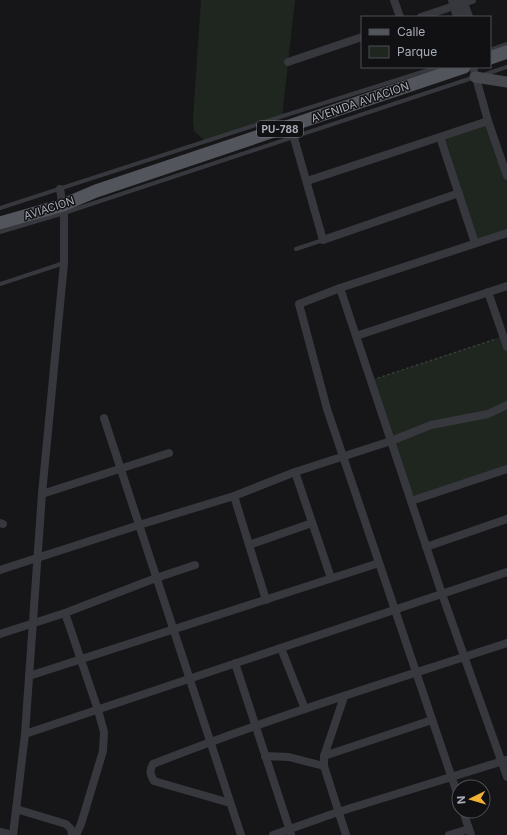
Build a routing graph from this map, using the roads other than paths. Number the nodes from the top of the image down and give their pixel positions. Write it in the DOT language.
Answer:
graph roads {
  1 [pos="394,0"];
  2 [pos="461,2"];
  3 [pos="400,16"];
  4 [pos="423,16"];
  5 [pos="458,16"];
  6 [pos="468,16"];
  7 [pos="361,37"];
  8 [pos="507,44"];
  9 [pos="491,50"];
  10 [pos="507,52"];
  11 [pos="491,59"];
  12 [pos="491,59"];
  13 [pos="507,59"];
  14 [pos="288,62"];
  15 [pos="507,67"];
  16 [pos="435,68"];
  17 [pos="461,68"];
  18 [pos="474,72"];
  19 [pos="507,82"];
  20 [pos="488,121"];
  21 [pos="440,137"];
  22 [pos="294,138"];
  23 [pos="507,176"];
  24 [pos="307,181"];
  25 [pos="96,191"];
  26 [pos="459,193"];
  27 [pos="62,201"];
  28 [pos="0,208"];
  29 [pos="0,215"];
  30 [pos="0,223"];
  31 [pos="0,232"];
  32 [pos="507,233"];
  33 [pos="323,240"];
  34 [pos="475,243"];
  35 [pos="296,249"];
  36 [pos="64,263"];
  37 [pos="0,284"];
  38 [pos="507,286"];
  39 [pos="340,288"];
  40 [pos="488,292"];
  41 [pos="356,336"];
  42 [pos="507,347"];
  43 [pos="507,405"];
  44 [pos="104,418"];
  45 [pos="391,441"];
  46 [pos="169,453"];
  47 [pos="343,456"];
  48 [pos="119,468"];
  49 [pos="507,469"];
  50 [pos="295,472"];
  51 [pos="42,494"];
  52 [pos="234,496"];
  53 [pos="411,501"];
  54 [pos="507,519"];
  55 [pos="312,523"];
  56 [pos="139,525"];
  57 [pos="249,545"];
  58 [pos="426,547"];
  59 [pos="38,558"];
  60 [pos="379,563"];
  61 [pos="195,565"];
  62 [pos="0,570"];
  63 [pos="507,572"];
  64 [pos="156,578"];
  65 [pos="331,578"];
  66 [pos="442,594"];
  67 [pos="266,600"];
  68 [pos="395,610"];
  69 [pos="65,613"];
  70 [pos="32,624"];
  71 [pos="173,629"];
  72 [pos="0,634"];
  73 [pos="507,643"];
  74 [pos="281,648"];
  75 [pos="465,657"];
  76 [pos="80,659"];
  77 [pos="235,663"];
  78 [pos="416,672"];
  79 [pos="29,676"];
  80 [pos="189,679"];
  81 [pos="344,697"];
  82 [pos="305,709"];
  83 [pos="98,710"];
  84 [pos="432,720"];
  85 [pos="255,726"];
  86 [pos="25,734"];
  87 [pos="210,742"];
  88 [pos="265,756"];
  89 [pos="324,756"];
  90 [pos="504,761"];
  91 [pos="324,766"];
  92 [pos="451,776"];
  93 [pos="507,777"];
  94 [pos="452,779"];
  95 [pos="230,802"];
  96 [pos="16,810"];
  97 [pos="338,812"];
  98 [pos="466,819"];
  99 [pos="0,832"];
  100 [pos="290,832"];
  101 [pos="470,832"];
  102 [pos="13,835"];
  103 [pos="72,835"];
  104 [pos="76,835"];
  105 [pos="241,835"];
  106 [pos="273,835"];
  107 [pos="346,835"];
  108 [pos="449,835"];
  1 -- 3 [label="street"];
  2 -- 4 [label="street"];
  2 -- 5 [label="street"];
  2 -- 6 [label="street"];
  7 -- 14 [label="street"];
  8 -- 9 [label="lane"];
  10 -- 11 [label="main road"];
  12 -- 13 [label="main road"];
  15 -- 18 [label="lane"];
  16 -- 27 [label="lane"];
  17 -- 25 [label="main road, AVENIDA AVIACION / PU-788"];
  18 -- 19 [label="main road"];
  18 -- 20 [label="street"];
  18 -- 22 [label="lane"];
  20 -- 21 [label="street"];
  20 -- 23 [label="street"];
  21 -- 24 [label="street"];
  21 -- 26 [label="street"];
  22 -- 24 [label="street"];
  22 -- 27 [label="lane"];
  24 -- 33 [label="street"];
  25 -- 27 [label="main road, AVIACION"];
  26 -- 33 [label="street"];
  26 -- 34 [label="street"];
  27 -- 28 [label="lane"];
  27 -- 29 [label="main road"];
  27 -- 30 [label="main road, AVIACION"];
  27 -- 31 [label="lane"];
  27 -- 36 [label="street"];
  32 -- 34 [label="street"];
  33 -- 35 [label="lane"];
  34 -- 39 [label="street"];
  36 -- 37 [label="lane"];
  36 -- 51 [label="street"];
  38 -- 40 [label="street"];
  39 -- 41 [label="street"];
  39 -- 47 [label="street"];
  40 -- 41 [label="street"];
  40 -- 42 [label="street"];
  41 -- 45 [label="street"];
  43 -- 45 [label="street"];
  44 -- 48 [label="street"];
  45 -- 47 [label="street"];
  45 -- 53 [label="street"];
  46 -- 48 [label="street"];
  47 -- 50 [label="street"];
  47 -- 60 [label="street"];
  48 -- 51 [label="street"];
  48 -- 56 [label="street"];
  49 -- 53 [label="street"];
  50 -- 52 [label="street"];
  50 -- 55 [label="street"];
  51 -- 59 [label="street"];
  52 -- 56 [label="street"];
  52 -- 57 [label="street"];
  53 -- 58 [label="street"];
  54 -- 58 [label="street"];
  55 -- 57 [label="street"];
  55 -- 65 [label="street"];
  56 -- 59 [label="street"];
  56 -- 64 [label="street"];
  57 -- 67 [label="street"];
  58 -- 66 [label="street"];
  59 -- 62 [label="street"];
  59 -- 70 [label="street"];
  60 -- 65 [label="street"];
  60 -- 68 [label="street"];
  61 -- 64 [label="street"];
  63 -- 66 [label="street"];
  64 -- 69 [label="street"];
  64 -- 71 [label="street"];
  65 -- 67 [label="street"];
  66 -- 68 [label="street"];
  66 -- 75 [label="street"];
  67 -- 71 [label="street"];
  68 -- 74 [label="street"];
  68 -- 78 [label="street"];
  69 -- 70 [label="street"];
  69 -- 76 [label="street"];
  70 -- 72 [label="street"];
  70 -- 79 [label="street"];
  71 -- 76 [label="street"];
  71 -- 80 [label="street"];
  73 -- 75 [label="street"];
  74 -- 77 [label="street"];
  74 -- 82 [label="street"];
  75 -- 78 [label="street"];
  75 -- 90 [label="street"];
  76 -- 79 [label="street"];
  76 -- 83 [label="street"];
  77 -- 80 [label="street"];
  77 -- 85 [label="street"];
  78 -- 81 [label="street"];
  78 -- 84 [label="street"];
  79 -- 86 [label="street"];
  80 -- 83 [label="street"];
  80 -- 87 [label="street"];
  81 -- 82 [label="street"];
  81 -- 89 [label="street"];
  82 -- 85 [label="street"];
  83 -- 86 [label="street"];
  83 -- 104 [label="street"];
  84 -- 89 [label="street"];
  84 -- 92 [label="street"];
  85 -- 87 [label="street"];
  85 -- 88 [label="street"];
  86 -- 96 [label="street"];
  87 -- 95 [label="street"];
  87 -- 95 [label="street"];
  88 -- 91 [label="street"];
  88 -- 100 [label="street"];
  89 -- 91 [label="street"];
  90 -- 92 [label="street"];
  90 -- 93 [label="street"];
  91 -- 97 [label="street"];
  92 -- 94 [label="street"];
  92 -- 97 [label="street"];
  95 -- 105 [label="street"];
  96 -- 102 [label="street"];
  96 -- 103 [label="street"];
  97 -- 100 [label="street"];
  97 -- 107 [label="street"];
  98 -- 101 [label="street"];
  99 -- 102 [label="street"];
  100 -- 106 [label="street"];
  101 -- 108 [label="street"];
}
